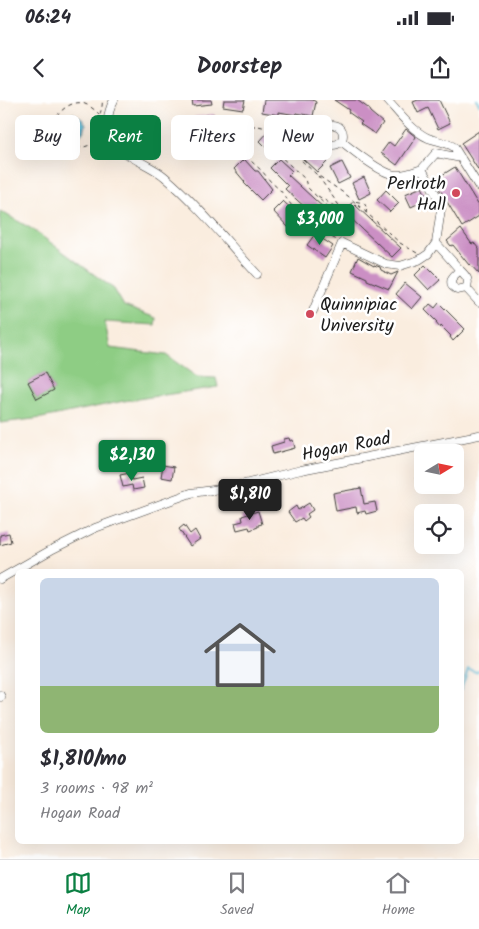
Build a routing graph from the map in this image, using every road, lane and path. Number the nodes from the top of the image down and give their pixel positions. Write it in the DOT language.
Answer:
graph roads {
  1 [pos="102,100"];
  2 [pos="114,100"];
  3 [pos="387,100"];
  4 [pos="100,115"];
  5 [pos="435,140"];
  6 [pos="341,142"];
  7 [pos="436,153"];
  8 [pos="461,158"];
  9 [pos="251,160"];
  10 [pos="284,160"];
  11 [pos="302,160"];
  12 [pos="422,169"];
  13 [pos="318,175"];
  14 [pos="479,187"];
  15 [pos="316,196"];
  16 [pos="354,201"];
  17 [pos="343,211"];
  18 [pos="366,213"];
  19 [pos="338,216"];
  20 [pos="340,242"];
  21 [pos="436,244"];
  22 [pos="424,256"];
  23 [pos="460,270"];
  24 [pos="257,274"];
  25 [pos="466,288"];
  26 [pos="479,302"];
  27 [pos="313,311"];
  28 [pos="479,435"];
  29 [pos="17,569"];
  30 [pos="15,570"];
  31 [pos="0,579"];
  1 -- 4 [label="path"];
  2 -- 24 [label="street"];
  3 -- 5 [label="street"];
  4 -- 4 [label="path"];
  5 -- 7 [label="street"];
  5 -- 8 [label="street"];
  6 -- 12 [label="street"];
  7 -- 8 [label="street"];
  7 -- 12 [label="street"];
  8 -- 14 [label="street"];
  9 -- 20 [label="path"];
  10 -- 15 [label="path"];
  11 -- 13 [label="path"];
  12 -- 21 [label="street"];
  13 -- 16 [label="path"];
  13 -- 17 [label="path"];
  15 -- 17 [label="path"];
  15 -- 19 [label="path"];
  16 -- 17 [label="path"];
  16 -- 18 [label="path"];
  16 -- 18 [label="path"];
  17 -- 19 [label="path"];
  18 -- 22 [label="path"];
  19 -- 20 [label="path"];
  20 -- 22 [label="street"];
  20 -- 27 [label="street"];
  21 -- 22 [label="street"];
  21 -- 23 [label="street"];
  23 -- 25 [label="street"];
  23 -- 25 [label="street"];
  25 -- 26 [label="street"];
  28 -- 29 [label="street, Hogan Road"];
  30 -- 31 [label="street, Hogan Road"];
}
